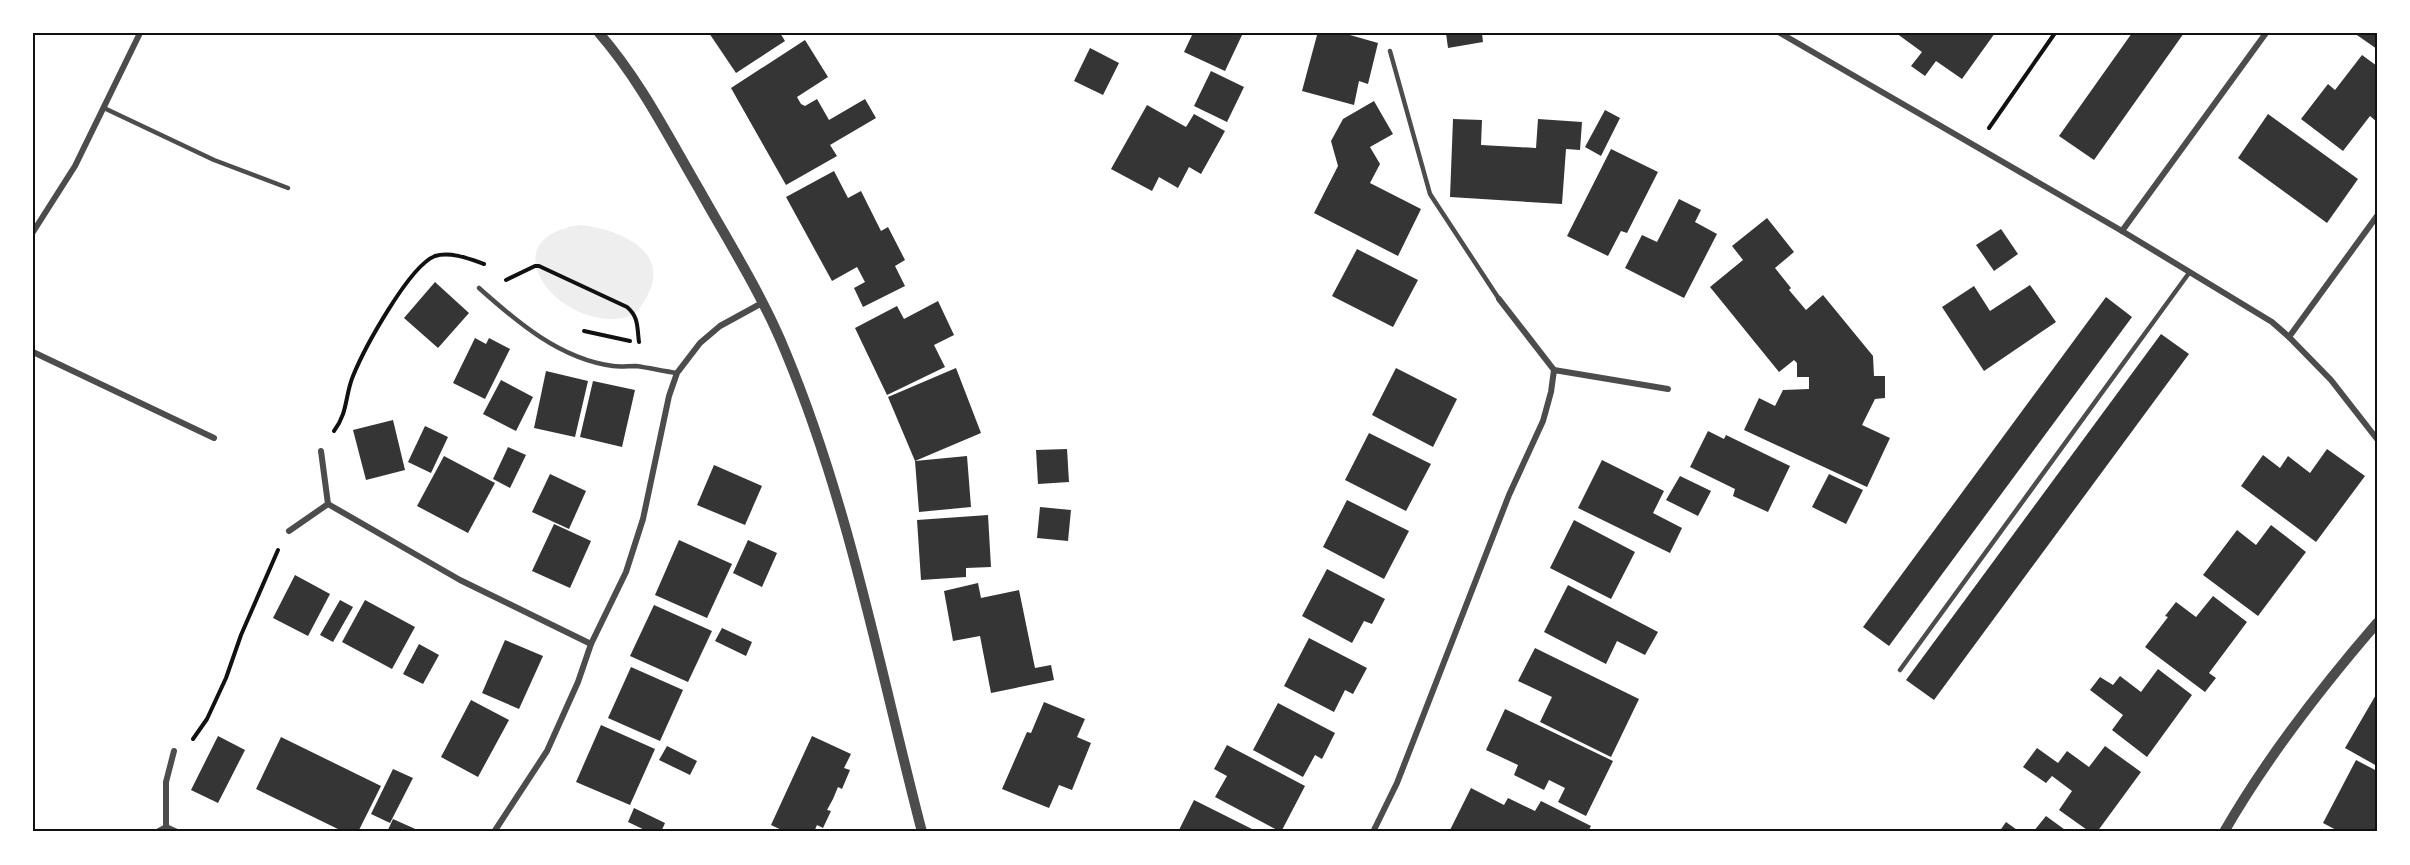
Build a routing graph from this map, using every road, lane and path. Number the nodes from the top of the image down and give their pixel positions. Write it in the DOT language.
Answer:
graph roads {
  1 [pos="140,33"];
  2 [pos="599,33"];
  3 [pos="1780,33"];
  4 [pos="2055,33"];
  5 [pos="2266,33"];
  6 [pos="1390,51"];
  7 [pos="104,108"];
  8 [pos="1976,147"];
  9 [pos="288,188"];
  10 [pos="2377,216"];
  11 [pos="2122,231"];
  12 [pos="33,232"];
  13 [pos="494,270"];
  14 [pos="2189,273"];
  15 [pos="500,275"];
  16 [pos="479,288"];
  17 [pos="1498,299"];
  18 [pos="762,303"];
  19 [pos="577,330"];
  20 [pos="2289,337"];
  21 [pos="639,342"];
  22 [pos="648,343"];
  23 [pos="33,352"];
  24 [pos="1554,370"];
  25 [pos="677,373"];
  26 [pos="1668,389"];
  27 [pos="214,438"];
  28 [pos="2377,439"];
  29 [pos="321,451"];
  30 [pos="328,504"];
  31 [pos="289,531"];
  32 [pos="2377,623"];
  33 [pos="591,644"];
  34 [pos="1900,670"];
  35 [pos="174,751"];
  36 [pos="166,827"];
  37 [pos="158,832"];
  38 [pos="177,832"];
  39 [pos="494,832"];
  40 [pos="922,832"];
  41 [pos="1373,832"];
  42 [pos="2224,832"];
  1 -- 7 [label="street"];
  2 -- 18 [label="street"];
  3 -- 8 [label="street"];
  4 -- 8 [label="path"];
  5 -- 11 [label="street"];
  6 -- 17 [label="lane"];
  7 -- 9 [label="lane"];
  7 -- 12 [label="street"];
  8 -- 11 [label="street"];
  10 -- 20 [label="street"];
  11 -- 14 [label="street"];
  13 -- 29 [label="path"];
  14 -- 20 [label="street"];
  14 -- 34 [label="lane"];
  15 -- 21 [label="path"];
  16 -- 25 [label="lane"];
  17 -- 24 [label="street"];
  18 -- 25 [label="street"];
  18 -- 40 [label="street"];
  19 -- 21 [label="path"];
  20 -- 28 [label="street"];
  21 -- 22 [label="path"];
  23 -- 27 [label="street"];
  24 -- 26 [label="street"];
  24 -- 41 [label="street"];
  25 -- 33 [label="street"];
  29 -- 30 [label="street"];
  30 -- 31 [label="street"];
  30 -- 33 [label="street"];
  31 -- 35 [label="path"];
  32 -- 42 [label="street"];
  33 -- 39 [label="street"];
  35 -- 36 [label="street"];
  36 -- 37 [label="street"];
  36 -- 38 [label="street"];
}
